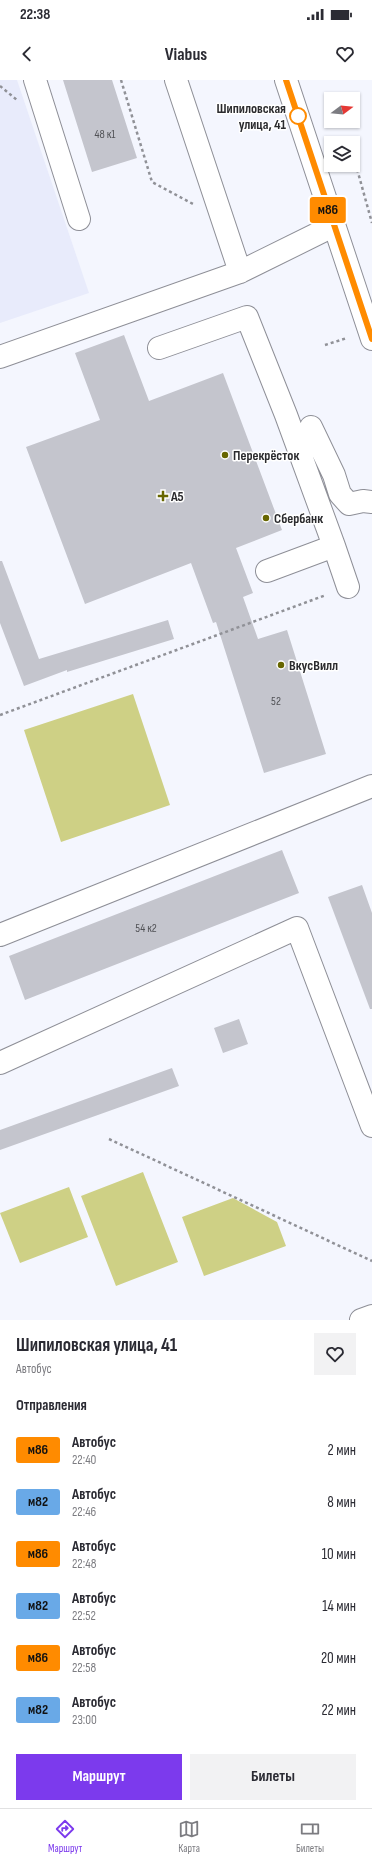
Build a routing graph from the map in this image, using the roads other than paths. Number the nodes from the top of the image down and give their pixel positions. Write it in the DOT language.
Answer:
graph roads {
  1 [pos="35,80"];
  2 [pos="176,80"];
  3 [pos="286,80"];
  4 [pos="80,219"];
  5 [pos="334,226"];
  6 [pos="240,272"];
  7 [pos="372,339"];
  8 [pos="159,348"];
  9 [pos="0,357"];
  10 [pos="311,427"];
  11 [pos="372,502"];
  12 [pos="334,546"];
  13 [pos="267,571"];
  14 [pos="348,587"];
  15 [pos="372,786"];
  16 [pos="0,935"];
  17 [pos="0,1063"];
  18 [pos="372,1126"];
  19 [pos="372,1316"];
  20 [pos="361,1320"];
  1 -- 4 [label="street"];
  2 -- 6 [label="street"];
  3 -- 5 [label="street"];
  5 -- 6 [label="street"];
  5 -- 7 [label="street"];
  6 -- 9 [label="street"];
  8 -- 12 [label="street"];
  10 -- 11 [label="street"];
  12 -- 13 [label="street"];
  12 -- 14 [label="street"];
  15 -- 16 [label="street"];
  17 -- 18 [label="street"];
  19 -- 20 [label="street"];
}
